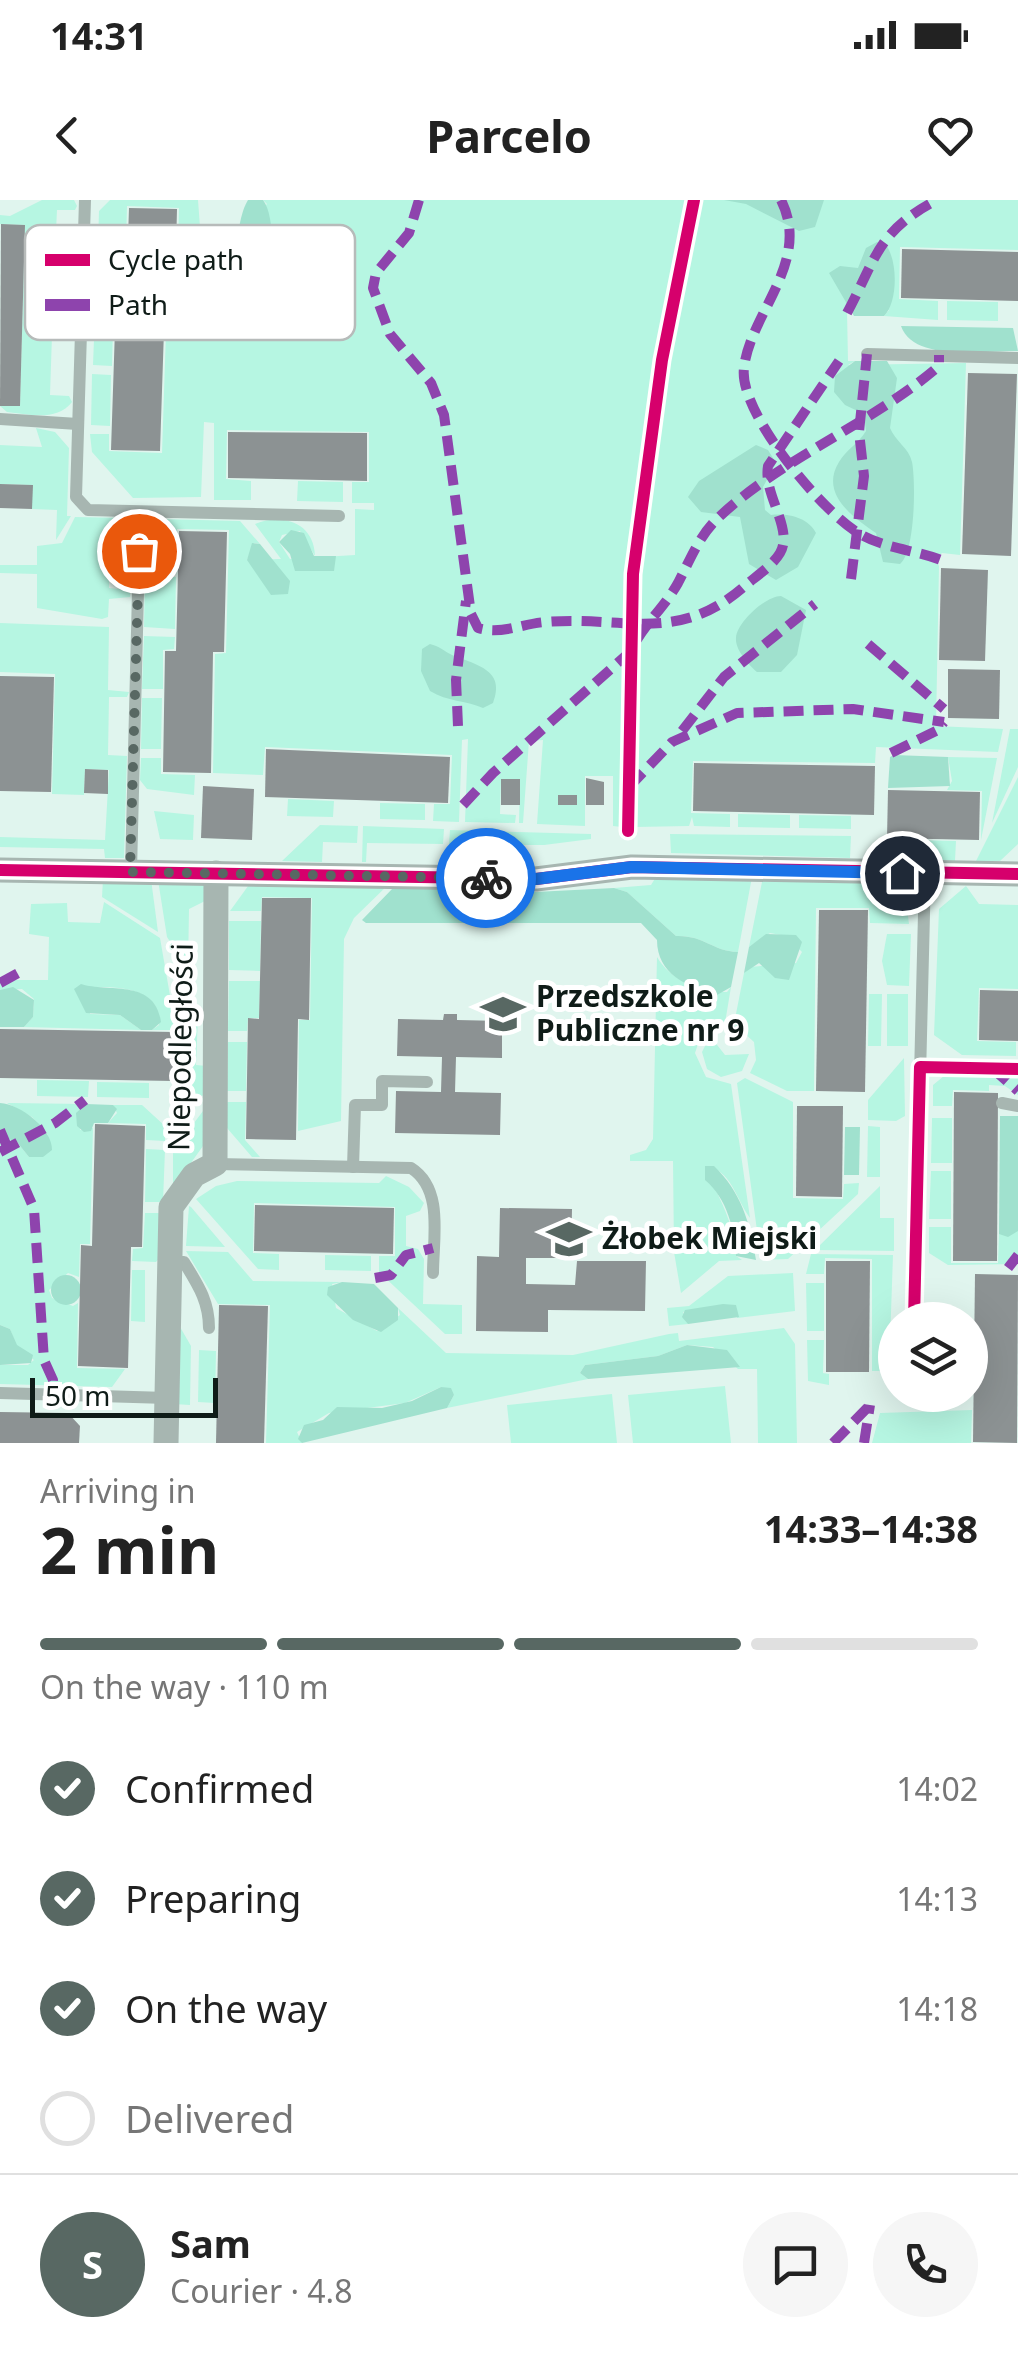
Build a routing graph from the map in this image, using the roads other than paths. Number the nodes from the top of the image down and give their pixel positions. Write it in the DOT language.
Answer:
graph roads {
  1 [pos="85,200"];
  2 [pos="84,225"];
  3 [pos="81,340"];
  4 [pos="867,354"];
  5 [pos="1018,358"];
  6 [pos="0,418"];
  7 [pos="78,424"];
  8 [pos="140,512"];
  9 [pos="339,516"];
  10 [pos="0,870"];
  11 [pos="130,872"];
  12 [pos="216,873"];
  13 [pos="925,873"];
  14 [pos="1018,874"];
  15 [pos="920,1068"];
  16 [pos="1018,1069"];
  17 [pos="427,1082"];
  18 [pos="1002,1103"];
  19 [pos="1018,1106"];
  20 [pos="214,1164"];
  21 [pos="353,1167"];
  22 [pos="170,1262"];
  23 [pos="433,1274"];
  24 [pos="914,1302"];
  25 [pos="209,1328"];
  26 [pos="0,1393"];
  27 [pos="167,1398"];
  28 [pos="166,1443"];
  1 -- 2 [label="lane"];
  3 -- 7 [label="lane"];
  4 -- 5 [label="lane"];
  6 -- 7 [label="lane"];
  7 -- 8 [label="lane"];
  8 -- 9 [label="lane"];
  8 -- 11 [label="lane"];
  10 -- 11 [label="street"];
  11 -- 12 [label="street"];
  12 -- 13 [label="street"];
  12 -- 20 [label="street, Niepodległości"];
  13 -- 14 [label="street"];
  13 -- 15 [label="lane"];
  15 -- 16 [label="lane"];
  15 -- 24 [label="lane"];
  17 -- 21 [label="lane"];
  18 -- 19 [label="lane"];
  20 -- 21 [label="lane"];
  20 -- 22 [label="street, Niepodległości"];
  21 -- 23 [label="lane"];
  22 -- 25 [label="lane"];
  22 -- 27 [label="street, Niepodległości"];
  26 -- 27 [label="lane"];
  27 -- 28 [label="street, Niepodległości"];
}
